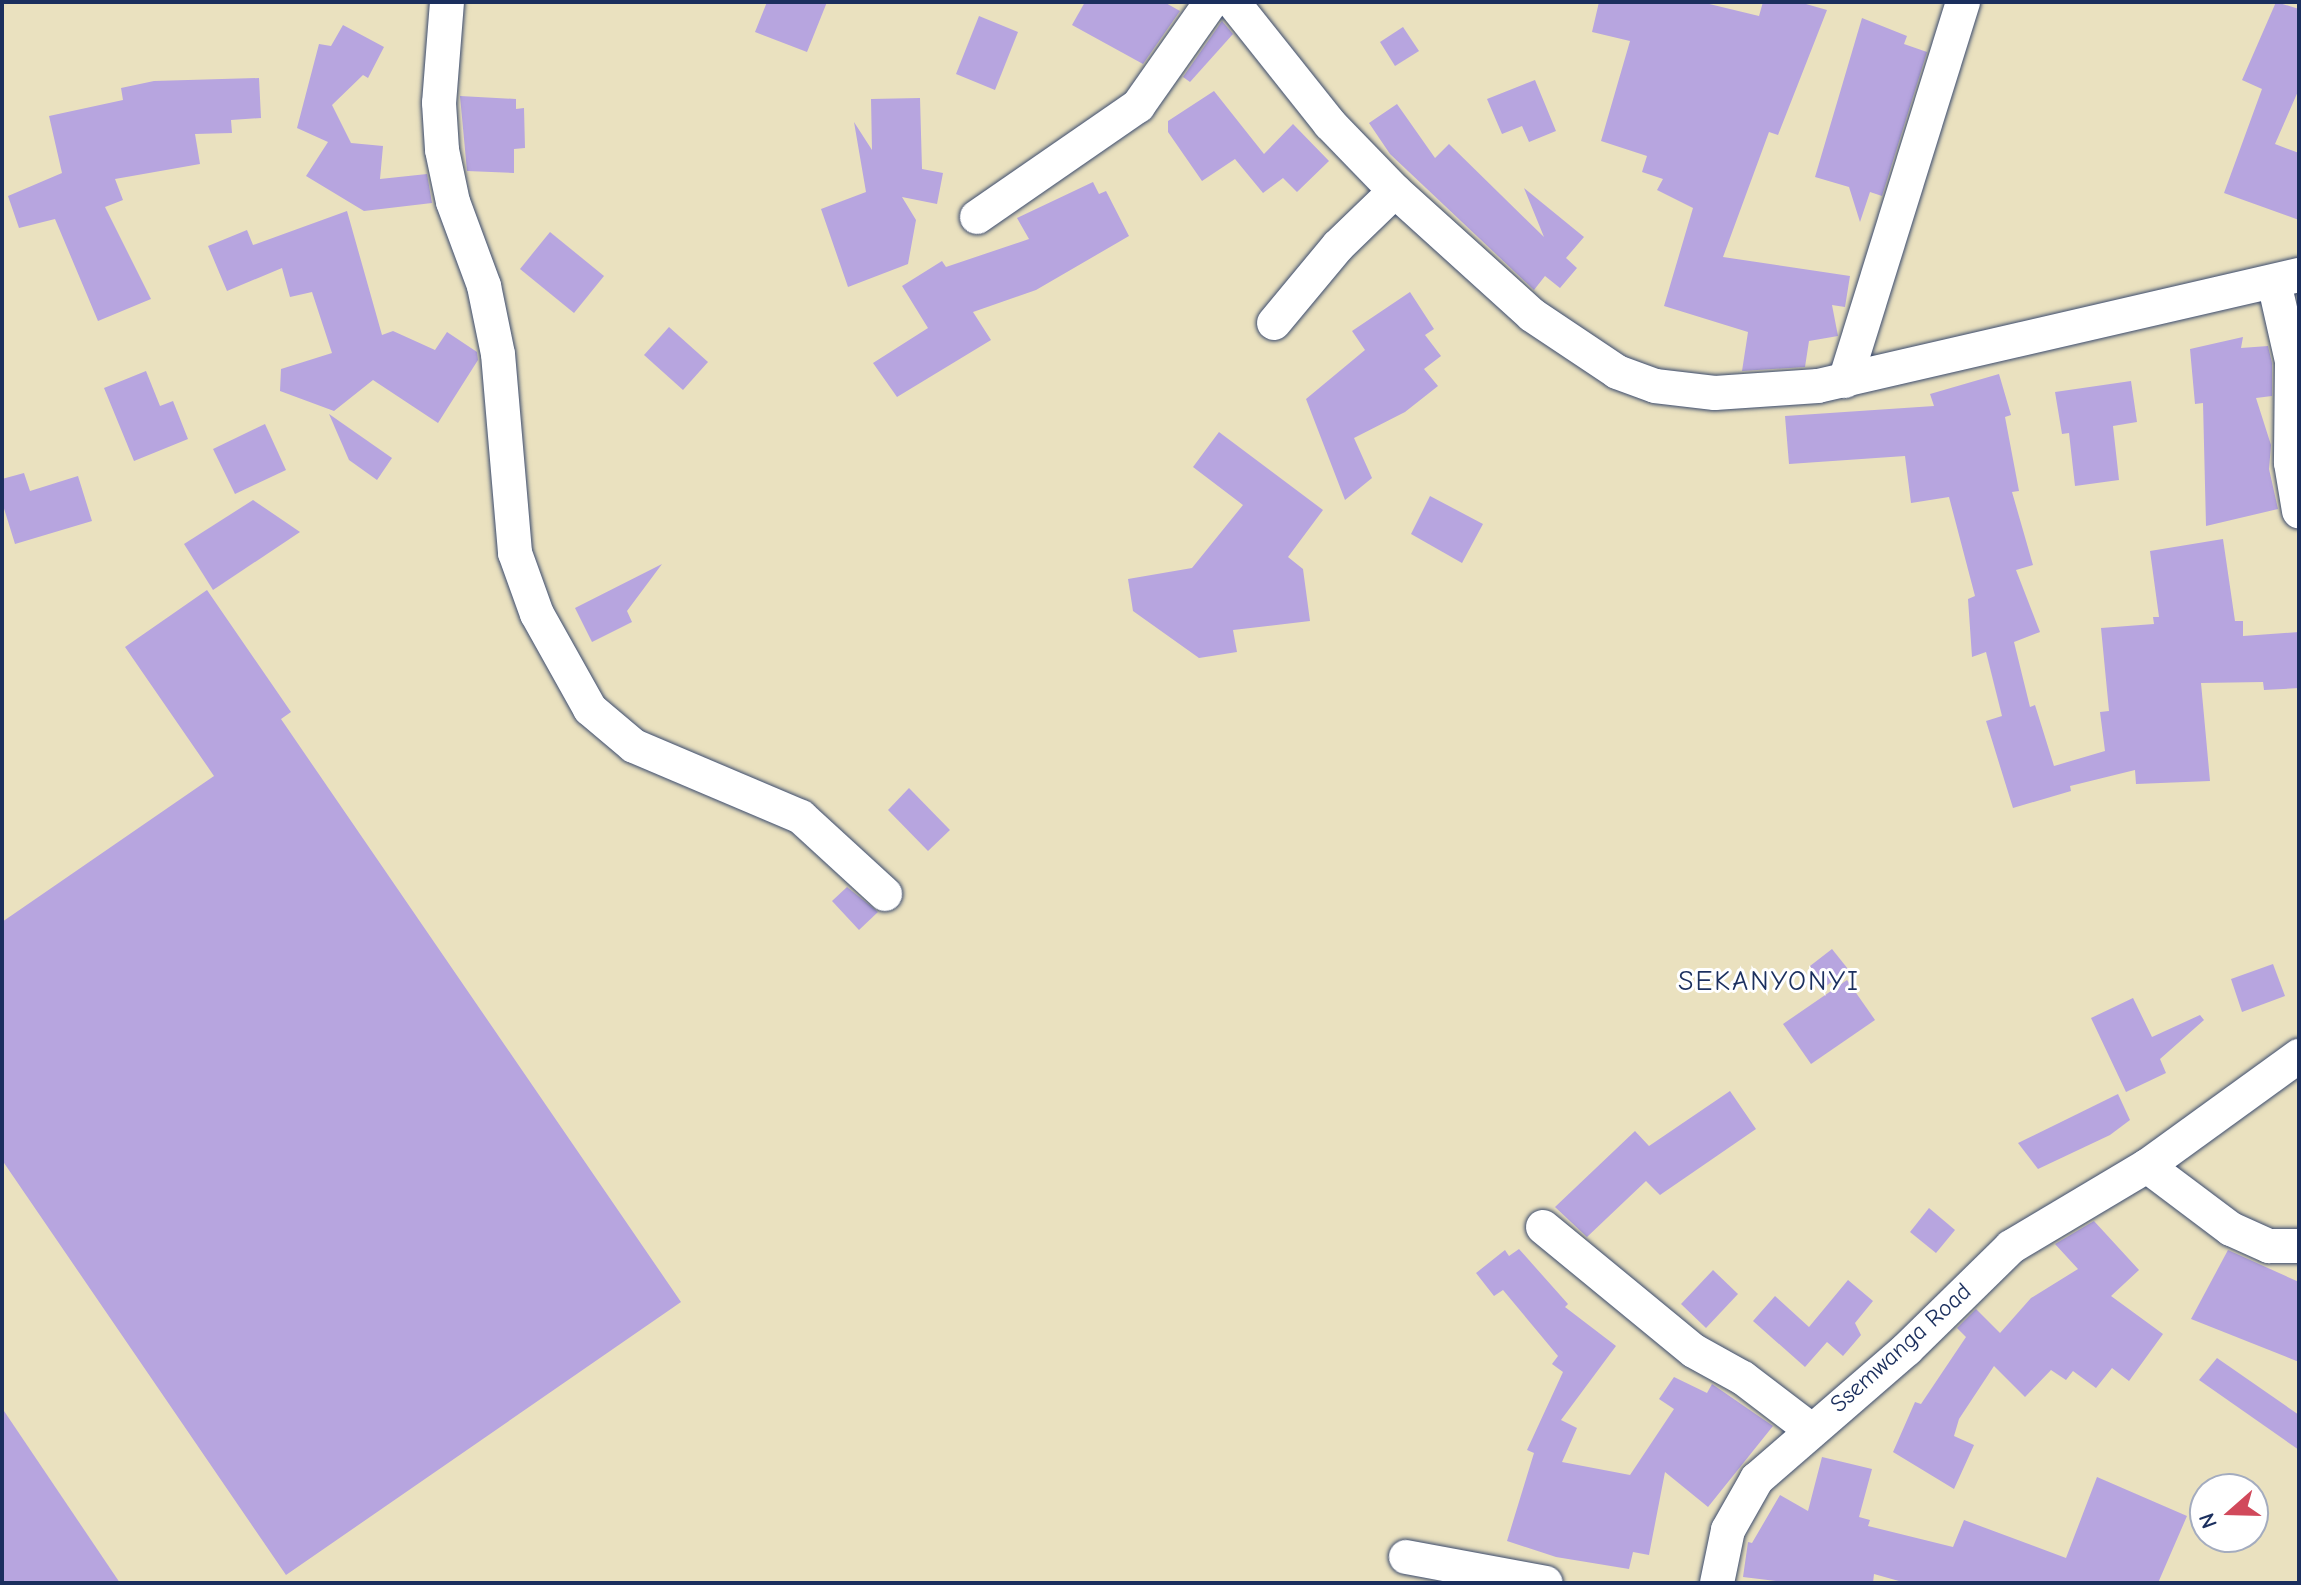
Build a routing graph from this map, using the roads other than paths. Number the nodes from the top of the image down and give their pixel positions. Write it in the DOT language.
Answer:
graph roads {
  1 [pos="447,2"];
  2 [pos="1211,2"];
  3 [pos="1233,2"];
  4 [pos="1963,2"];
  5 [pos="1395,191"];
  6 [pos="977,217"];
  7 [pos="2286,279"];
  8 [pos="1274,323"];
  9 [pos="1845,381"];
  10 [pos="2299,511"];
  11 [pos="885,894"];
  12 [pos="2299,1056"];
  13 [pos="2147,1166"];
  14 [pos="1543,1227"];
  15 [pos="2299,1246"];
  16 [pos="1810,1429"];
  17 [pos="1406,1557"];
  18 [pos="1546,1583"];
  19 [pos="1717,1583"];
  1 -- 11 [label="street"];
  2 -- 6 [label="street"];
  3 -- 5 [label="street"];
  4 -- 9 [label="street"];
  5 -- 8 [label="street"];
  5 -- 9 [label="street"];
  7 -- 9 [label="street"];
  7 -- 10 [label="street"];
  12 -- 13 [label="street, Ssemwanga Road"];
  13 -- 15 [label="street"];
  13 -- 16 [label="street, Ssemwanga Road"];
  14 -- 16 [label="street"];
  16 -- 19 [label="street, Ssemwanga Road"];
  17 -- 18 [label="street"];
}
